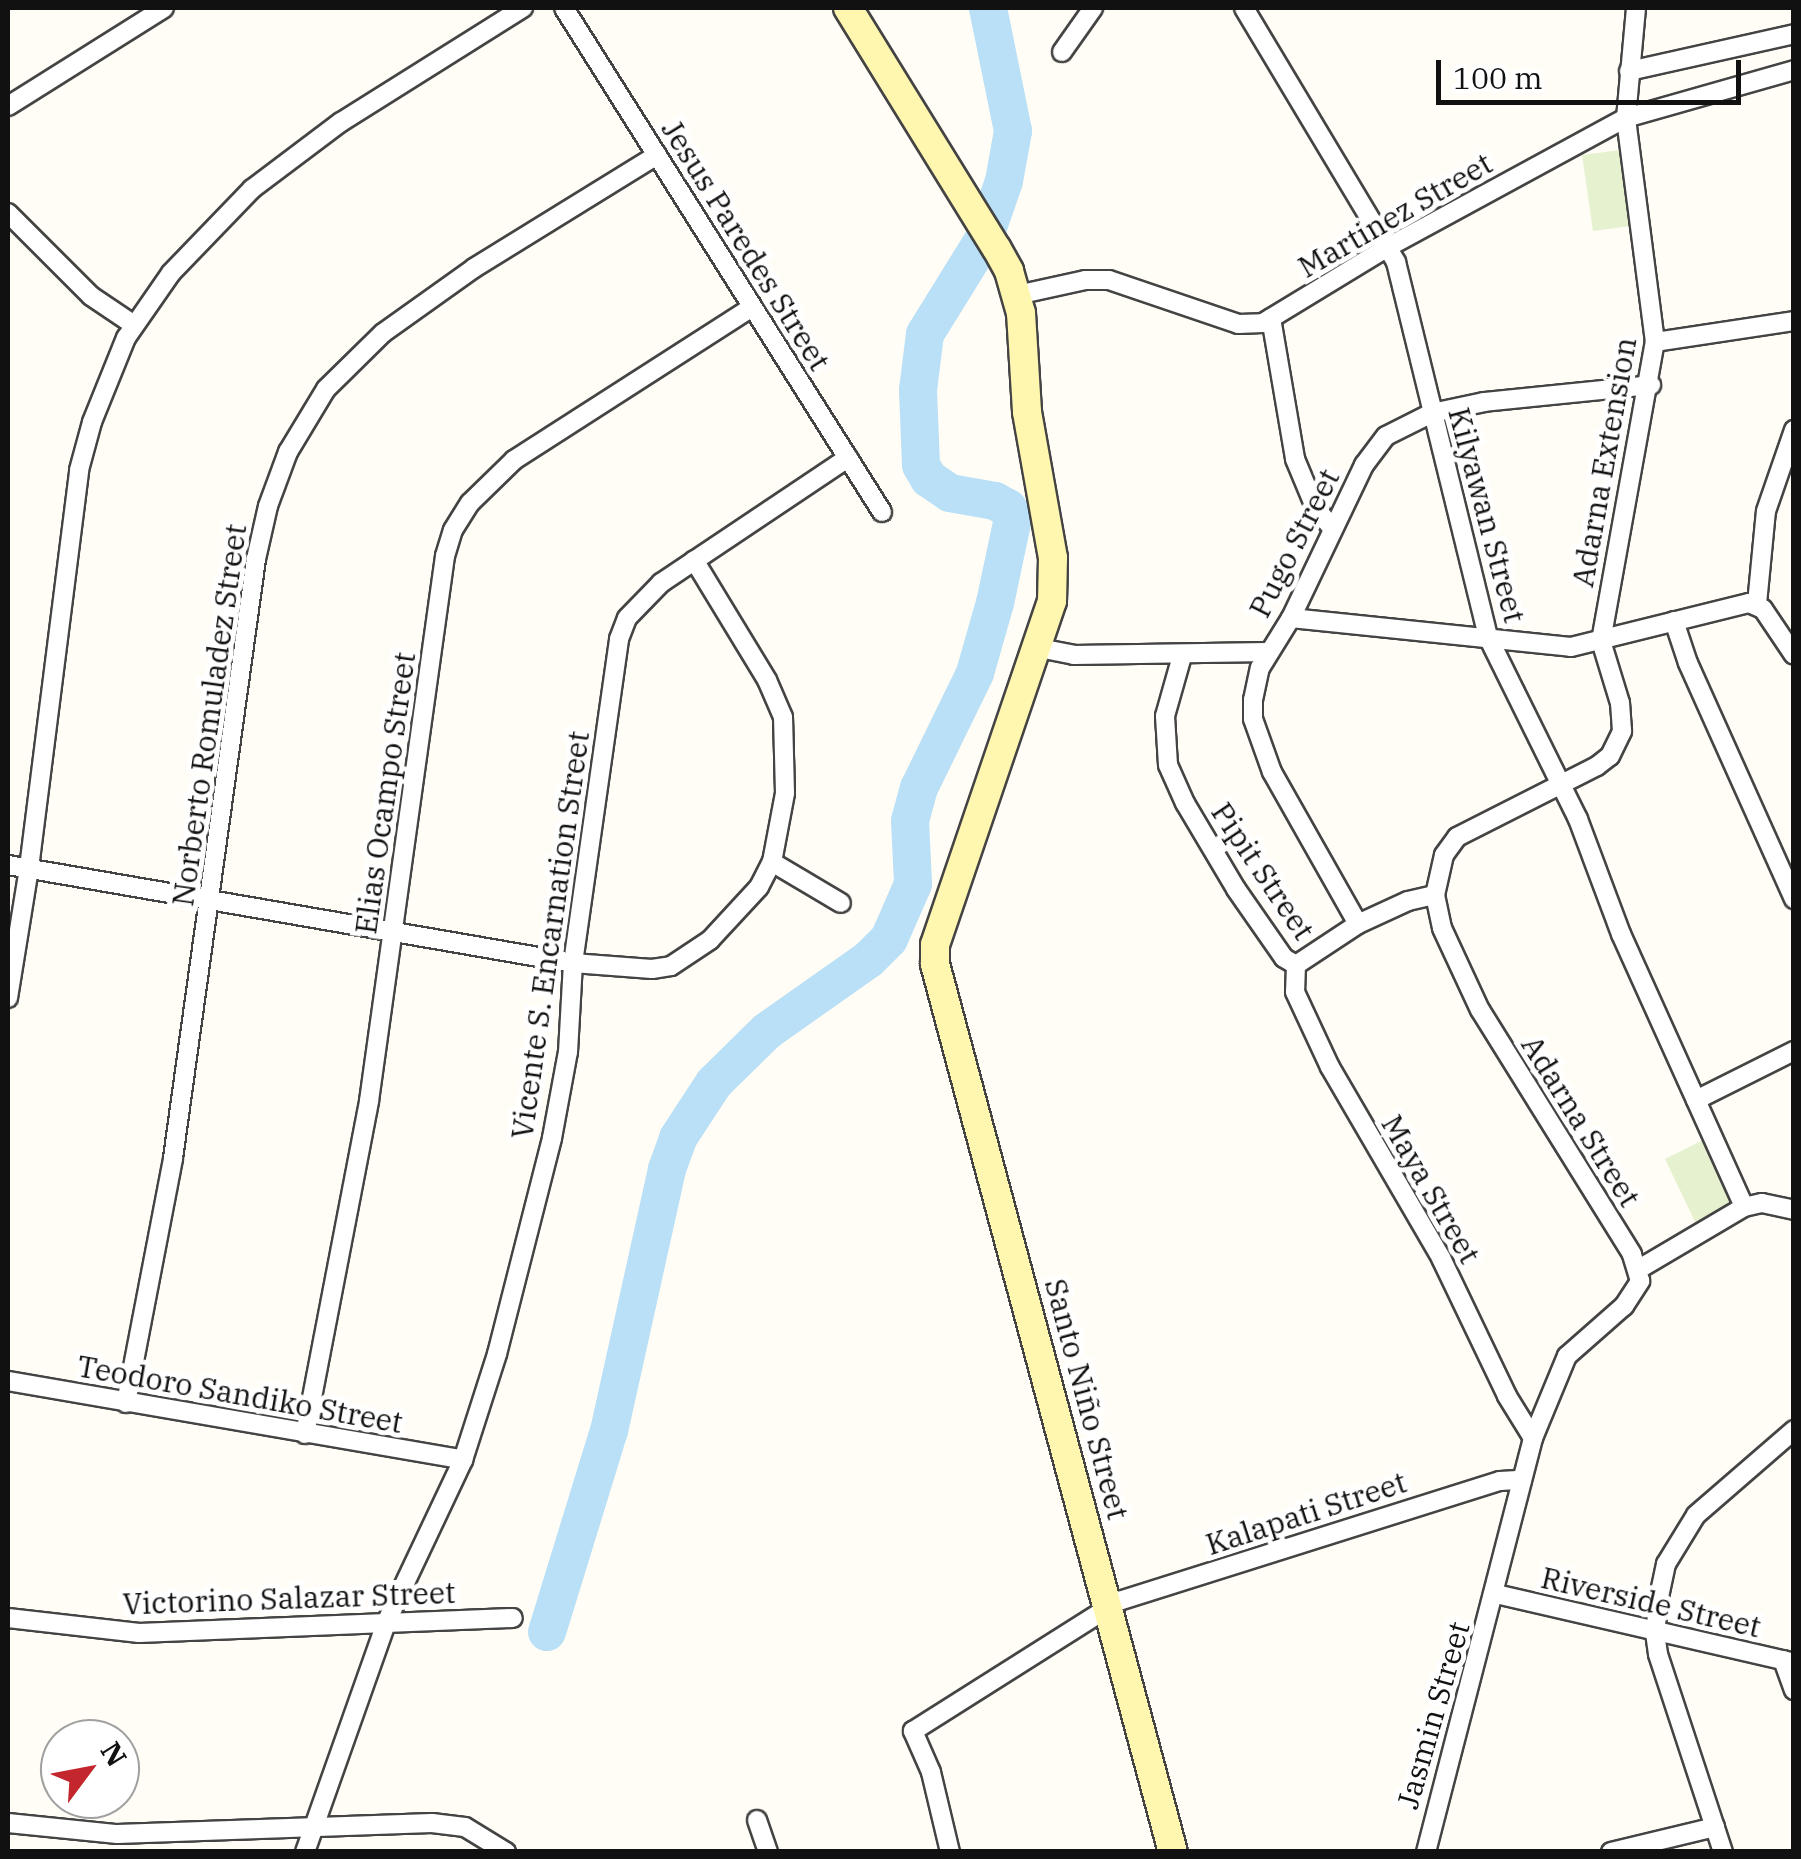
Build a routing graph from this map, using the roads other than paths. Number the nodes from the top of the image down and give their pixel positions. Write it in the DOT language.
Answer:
graph roads {
  1 [pos="164,8"];
  2 [pos="523,8"];
  3 [pos="564,8"];
  4 [pos="848,8"];
  5 [pos="1093,8"];
  6 [pos="1244,8"];
  7 [pos="1636,8"];
  8 [pos="1794,34"];
  9 [pos="1062,52"];
  10 [pos="1794,70"];
  11 [pos="1629,71"];
  12 [pos="8,106"];
  13 [pos="1626,118"];
  14 [pos="657,155"];
  15 [pos="8,212"];
  16 [pos="1388,247"];
  17 [pos="1017,295"];
  18 [pos="752,307"];
  19 [pos="1271,318"];
  20 [pos="1794,321"];
  21 [pos="134,325"];
  22 [pos="1656,342"];
  23 [pos="1651,385"];
  24 [pos="1432,413"];
  25 [pos="1794,430"];
  26 [pos="848,458"];
  27 [pos="882,512"];
  28 [pos="1332,528"];
  29 [pos="694,560"];
  30 [pos="1757,604"];
  31 [pos="1291,618"];
  32 [pos="1674,621"];
  33 [pos="1488,637"];
  34 [pos="1601,640"];
  35 [pos="1038,648"];
  36 [pos="1268,652"];
  37 [pos="1794,654"];
  38 [pos="1182,656"];
  39 [pos="1563,785"];
  40 [pos="772,862"];
  41 [pos="8,864"];
  42 [pos="29,868"];
  43 [pos="1435,895"];
  44 [pos="209,898"];
  45 [pos="1794,899"];
  46 [pos="841,902"];
  47 [pos="1358,924"];
  48 [pos="395,930"];
  49 [pos="573,963"];
  50 [pos="1296,965"];
  51 [pos="8,998"];
  52 [pos="1794,1051"];
  53 [pos="1696,1100"];
  54 [pos="1744,1208"];
  55 [pos="1794,1210"];
  56 [pos="1639,1268"];
  57 [pos="8,1381"];
  58 [pos="126,1403"];
  59 [pos="1794,1430"];
  60 [pos="305,1434"];
  61 [pos="1533,1438"];
  62 [pos="463,1460"];
  63 [pos="1522,1480"];
  64 [pos="1496,1594"];
  65 [pos="1108,1606"];
  66 [pos="8,1618"];
  67 [pos="513,1618"];
  68 [pos="386,1623"];
  69 [pos="1655,1632"];
  70 [pos="1788,1661"];
  71 [pos="1794,1690"];
  72 [pos="757,1820"];
  73 [pos="8,1823"];
  74 [pos="313,1826"];
  75 [pos="1714,1828"];
  76 [pos="114,1843"];
  77 [pos="305,1852"];
  78 [pos="506,1852"];
  79 [pos="768,1852"];
  80 [pos="950,1852"];
  81 [pos="1173,1852"];
  82 [pos="1426,1852"];
  83 [pos="1611,1852"];
  84 [pos="1722,1852"];
  1 -- 12 [label="street"];
  2 -- 21 [label="street"];
  3 -- 14 [label="street, Jesus Paredes Street"];
  4 -- 17 [label="main road"];
  5 -- 9 [label="street"];
  6 -- 16 [label="street, Kilyawan Street"];
  7 -- 11 [label="street, Adarna Extension"];
  8 -- 11 [label="street"];
  10 -- 13 [label="street, Martinez Street"];
  11 -- 13 [label="street, Adarna Extension"];
  13 -- 16 [label="street, Martinez Street"];
  13 -- 22 [label="street, Adarna Extension"];
  14 -- 18 [label="street, Jesus Paredes Street"];
  14 -- 44 [label="street, Norberto Romuladez Street"];
  15 -- 21 [label="street"];
  16 -- 19 [label="street, Martinez Street"];
  16 -- 24 [label="street, Kilyawan Street"];
  17 -- 19 [label="street, Martinez Street"];
  17 -- 35 [label="main road"];
  18 -- 26 [label="street, Jesus Paredes Street"];
  18 -- 48 [label="street, Elias Ocampo Street"];
  19 -- 28 [label="street"];
  20 -- 22 [label="street"];
  21 -- 42 [label="street"];
  22 -- 23 [label="street, Adarna Extension"];
  23 -- 24 [label="street, Pugo Street"];
  23 -- 34 [label="street, Adarna Extension"];
  24 -- 28 [label="street, Pugo Street"];
  24 -- 33 [label="street, Kilyawan Street"];
  25 -- 30 [label="street"];
  26 -- 27 [label="street, Jesus Paredes Street"];
  26 -- 29 [label="street, Vicente S. Encarnation Street"];
  28 -- 31 [label="street, Pugo Street"];
  29 -- 40 [label="street"];
  29 -- 49 [label="street, Vicente S. Encarnation Street"];
  30 -- 32 [label="street"];
  30 -- 37 [label="street"];
  31 -- 33 [label="street"];
  31 -- 36 [label="street, Pugo Street"];
  32 -- 34 [label="street"];
  32 -- 45 [label="street"];
  33 -- 34 [label="street"];
  33 -- 39 [label="street, Kilyawan Street"];
  34 -- 39 [label="street, Adarna Extension"];
  35 -- 38 [label="street"];
  35 -- 65 [label="main road, Santo Niño Street"];
  36 -- 38 [label="street"];
  36 -- 47 [label="street, Pugo Street"];
  38 -- 50 [label="street, Pipit Street"];
  39 -- 43 [label="street"];
  39 -- 53 [label="street, Kilyawan Street"];
  40 -- 46 [label="street"];
  40 -- 49 [label="street"];
  41 -- 42 [label="street"];
  42 -- 44 [label="street"];
  42 -- 51 [label="street"];
  43 -- 47 [label="street, Pipit Street"];
  43 -- 56 [label="street, Adarna Street"];
  44 -- 48 [label="street"];
  44 -- 58 [label="street, Norberto Romuladez Street"];
  47 -- 50 [label="street, Pipit Street"];
  48 -- 49 [label="street"];
  48 -- 60 [label="street, Elias Ocampo Street"];
  49 -- 62 [label="street, Vicente S. Encarnation Street"];
  50 -- 61 [label="street, Maya Street"];
  52 -- 53 [label="street"];
  53 -- 54 [label="street, Kilyawan Street"];
  54 -- 55 [label="street"];
  54 -- 56 [label="street"];
  56 -- 61 [label="street"];
  57 -- 58 [label="street, Teodoro Sandiko Street"];
  58 -- 60 [label="street, Teodoro Sandiko Street"];
  59 -- 69 [label="street"];
  60 -- 62 [label="street, Teodoro Sandiko Street"];
  61 -- 63 [label="street"];
  62 -- 68 [label="street, Vicente S. Encarnation Street"];
  63 -- 64 [label="street"];
  63 -- 65 [label="street, Kalapati Street"];
  64 -- 69 [label="street, Riverside Street"];
  64 -- 82 [label="street, Jasmin Street"];
  65 -- 80 [label="street, Kalapati Street"];
  65 -- 81 [label="main road, Santo Niño Street"];
  66 -- 68 [label="street, Victorino Salazar Street"];
  67 -- 68 [label="street, Victorino Salazar Street"];
  68 -- 74 [label="street, Vicente S. Encarnation Street"];
  69 -- 70 [label="street, Riverside Street"];
  69 -- 75 [label="street"];
  70 -- 71 [label="street"];
  72 -- 79 [label="street"];
  73 -- 76 [label="street"];
  74 -- 76 [label="street"];
  74 -- 77 [label="street, Vicente S. Encarnation Street"];
  74 -- 78 [label="street"];
  75 -- 83 [label="street"];
  75 -- 84 [label="street"];
}
